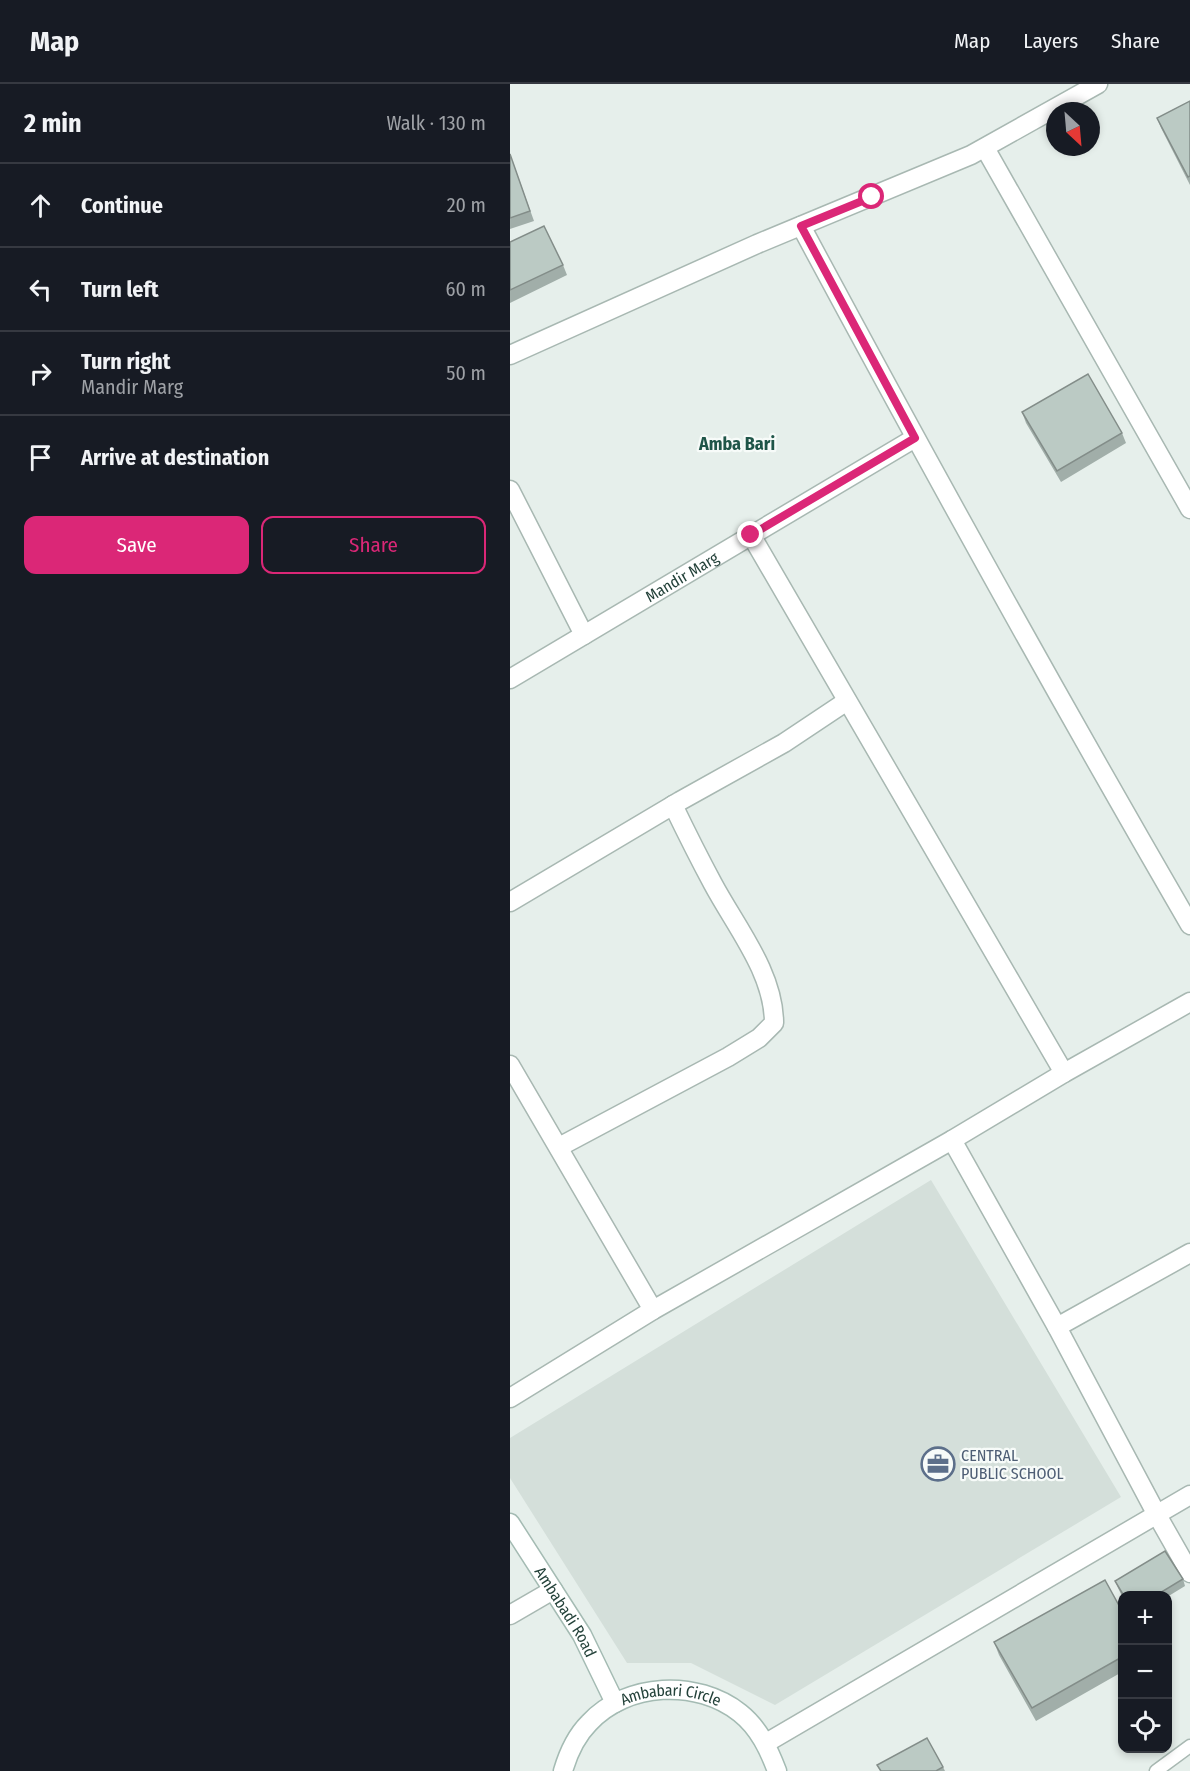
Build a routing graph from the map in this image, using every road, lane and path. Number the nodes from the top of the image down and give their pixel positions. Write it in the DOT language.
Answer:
graph roads {
  1 [pos="1098,84"];
  2 [pos="985,148"];
  3 [pos="801,226"];
  4 [pos="510,355"];
  5 [pos="915,438"];
  6 [pos="510,490"];
  7 [pos="1190,508"];
  8 [pos="751,535"];
  9 [pos="584,635"];
  10 [pos="510,679"];
  11 [pos="847,701"];
  12 [pos="673,805"];
  13 [pos="510,902"];
  14 [pos="1190,925"];
  15 [pos="1190,1002"];
  16 [pos="510,1065"];
  17 [pos="1064,1073"];
  18 [pos="952,1140"];
  19 [pos="559,1148"];
  20 [pos="1190,1253"];
  21 [pos="653,1310"];
  22 [pos="1058,1327"];
  23 [pos="510,1398"];
  24 [pos="1190,1495"];
  25 [pos="1157,1515"];
  26 [pos="510,1523"];
  27 [pos="1190,1573"];
  28 [pos="553,1590"];
  29 [pos="510,1615"];
  30 [pos="615,1703"];
  31 [pos="766,1743"];
  32 [pos="1190,1746"];
  33 [pos="563,1771"];
  34 [pos="777,1771"];
  35 [pos="1156,1771"];
  1 -- 2 [label="street"];
  2 -- 3 [label="street"];
  2 -- 7 [label="street"];
  3 -- 4 [label="street"];
  3 -- 5 [label="street"];
  5 -- 8 [label="street, Mandir Marg"];
  5 -- 14 [label="street"];
  6 -- 9 [label="street"];
  8 -- 9 [label="street, Mandir Marg"];
  8 -- 11 [label="street"];
  9 -- 10 [label="street, Mandir Marg"];
  11 -- 12 [label="street"];
  11 -- 17 [label="street"];
  12 -- 13 [label="street"];
  12 -- 19 [label="street"];
  15 -- 17 [label="street"];
  16 -- 19 [label="street"];
  17 -- 18 [label="street"];
  18 -- 21 [label="street"];
  18 -- 22 [label="street"];
  19 -- 21 [label="street"];
  20 -- 22 [label="street"];
  21 -- 23 [label="street"];
  22 -- 25 [label="street"];
  24 -- 25 [label="street"];
  25 -- 27 [label="street"];
  25 -- 31 [label="street"];
  26 -- 28 [label="street, Ambabadi Road"];
  28 -- 29 [label="street"];
  28 -- 30 [label="street, Ambabadi Road"];
  30 -- 31 [label="street, Ambabari Circle"];
  30 -- 33 [label="street, Ambabari Circle"];
  31 -- 34 [label="street, Ambabari Circle"];
  32 -- 35 [label="lane"];
}
